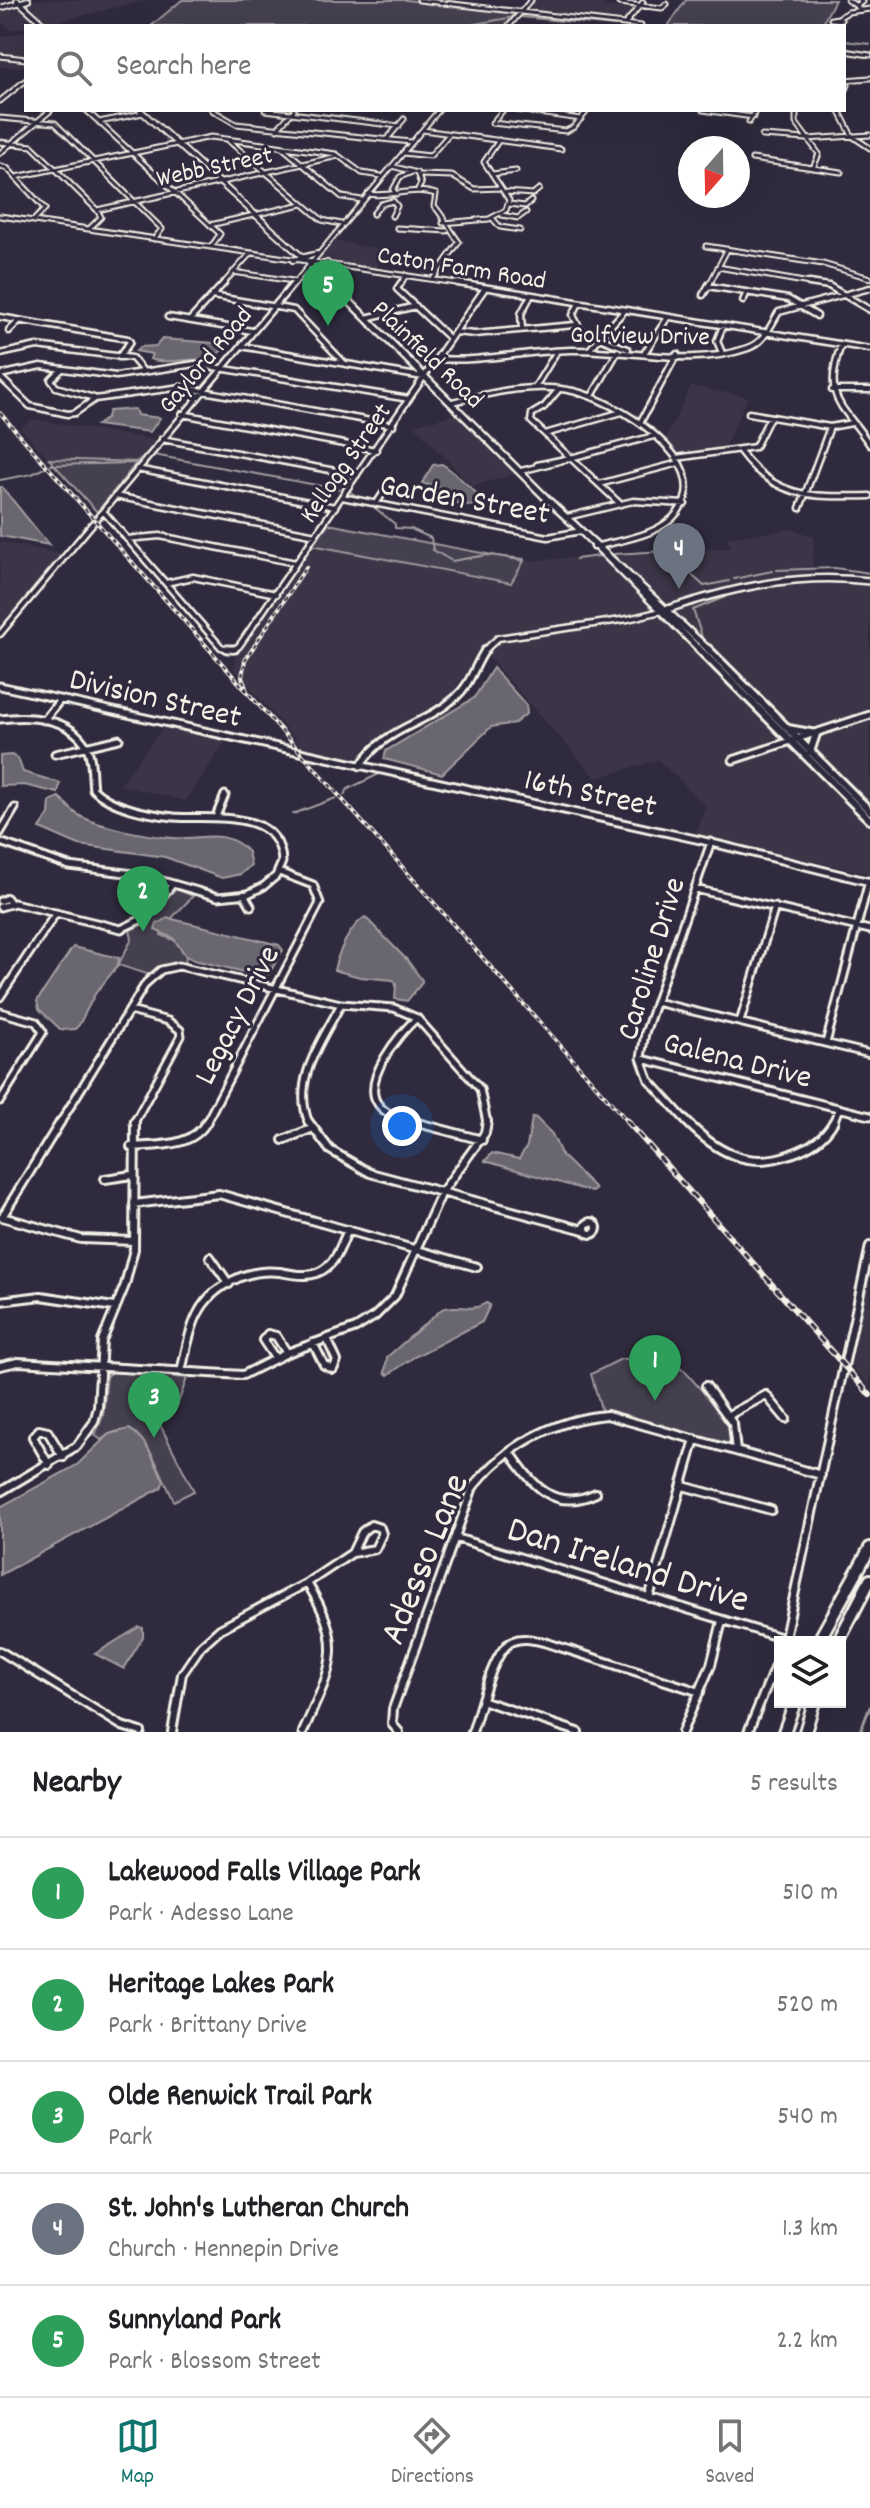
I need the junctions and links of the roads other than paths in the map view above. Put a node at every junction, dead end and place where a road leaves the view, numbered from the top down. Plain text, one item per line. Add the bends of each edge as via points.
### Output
1 (419, 0) edge
2 (531, 0) edge
3 (620, 0) edge
4 (848, 0) edge
5 (22, 1) edge
6 (442, 1) edge
7 (643, 2) edge
8 (858, 2) edge
9 (667, 4) dead end
10 (640, 6) junction
11 (0, 8) edge
12 (870, 9) edge
13 (861, 10) junction
14 (521, 12) junction
15 (838, 18) dead end
16 (44, 24) edge
17 (511, 24) edge
18 (625, 24) joint
19 (846, 51) edge
20 (870, 55) edge
21 (0, 56) edge
22 (24, 59) edge
23 (870, 78) edge
24 (846, 80) edge
25 (24, 82) edge
26 (0, 101) edge
27 (49, 112) edge
28 (88, 112) edge
29 (142, 112) edge
30 (215, 112) edge
31 (275, 112) edge
32 (292, 112) edge
33 (437, 112) edge
34 (501, 112) edge
35 (531, 112) edge
36 (587, 112) edge
37 (722, 112) edge
38 (755, 112) edge
39 (796, 112) edge
40 (840, 112) edge
41 (290, 115) junction
42 (753, 117) junction
43 (0, 118) edge
44 (404, 119) dead end
45 (582, 119) junction
46 (38, 121) junction
47 (99, 122) junction
48 (749, 122) dead end
49 (399, 126) junction
50 (276, 129) junction
51 (422, 130) junction
52 (450, 133) junction
53 (870, 135) edge
54 (762, 136) dead end
55 (852, 136) junction
56 (387, 139) junction
57 (807, 139) junction
58 (228, 140) junction
59 (499, 140) junction
60 (0, 142) edge
61 (13, 142) junction
62 (412, 142) junction
63 (177, 143) junction
64 (281, 146) junction
65 (870, 148) edge
66 (561, 149) dead end
67 (0, 153) edge
68 (132, 153) junction
69 (403, 153) junction
70 (776, 155) dead end
71 (340, 156) junction
72 (752, 159) dead end
73 (94, 161) junction
74 (772, 162) junction
75 (303, 164) junction
76 (0, 166) edge
77 (392, 166) junction
78 (813, 168) junction
79 (55, 169) junction
80 (414, 171) junction
81 (516, 171) dead end
82 (265, 172) junction
83 (841, 172) dead end
84 (492, 174) junction
85 (420, 175) junction
86 (382, 176) junction
87 (16, 177) junction
88 (221, 182) junction
89 (418, 189) junction
90 (539, 189) dead end
91 (503, 190) junction
92 (485, 191) junction
93 (175, 193) junction
94 (368, 194) junction
95 (397, 194) junction
96 (481, 197) dead end
97 (392, 199) junction
98 (363, 200) junction
99 (135, 201) junction
100 (531, 201) dead end
101 (302, 204) junction
102 (509, 204) junction
103 (97, 210) junction
104 (526, 212) dead end
105 (256, 214) junction
106 (373, 214) dead end
107 (501, 215) junction
108 (0, 216) edge
109 (392, 216) dead end
110 (492, 219) junction
111 (34, 221) junction
112 (443, 223) junction
113 (342, 224) junction
114 (209, 225) junction
115 (397, 228) dead end
116 (89, 229) junction
117 (520, 230) dead end
118 (447, 231) junction
119 (154, 239) junction
120 (706, 246) dead end
121 (210, 248) junction
122 (727, 249) junction
123 (249, 254) junction
124 (317, 254) junction
125 (302, 255) junction
126 (293, 260) junction
127 (310, 262) junction
128 (327, 263) junction
129 (718, 267) junction
130 (316, 268) junction
131 (233, 272) junction
132 (406, 275) junction
133 (870, 278) edge
134 (433, 279) junction
135 (294, 281) junction
136 (708, 286) junction
137 (485, 288) junction
138 (870, 288) edge
139 (747, 292) junction
140 (847, 294) junction
141 (531, 295) junction
142 (703, 295) dead end
143 (212, 296) junction
144 (743, 301) dead end
145 (579, 303) junction
146 (274, 306) junction
147 (417, 306) junction
148 (803, 306) junction
149 (625, 310) junction
150 (870, 310) edge
151 (817, 316) dead end
152 (0, 317) edge
153 (168, 317) dead end
154 (668, 317) junction
155 (366, 318) junction
156 (190, 320) junction
157 (19, 321) junction
158 (575, 325) junction
159 (723, 326) junction
160 (522, 329) junction
161 (9, 331) dead end
162 (253, 331) junction
163 (455, 332) junction
164 (769, 333) junction
165 (450, 339) junction
166 (598, 340) junction
167 (841, 345) junction
168 (241, 346) junction
169 (870, 349) edge
170 (589, 350) junction
171 (557, 351) junction
172 (618, 351) junction
173 (647, 353) junction
174 (722, 353) junction
175 (0, 354) edge
176 (677, 354) junction
177 (119, 357) junction
178 (437, 359) junction
179 (345, 364) junction
180 (222, 367) junction
181 (62, 369) junction
182 (143, 371) junction
183 (0, 376) edge
184 (424, 377) junction
185 (535, 388) junction
186 (559, 389) junction
187 (202, 390) junction
188 (832, 390) junction
189 (870, 390) edge
190 (592, 396) junction
191 (95, 399) junction
192 (409, 399) junction
193 (452, 402) junction
194 (623, 411) junction
195 (749, 413) dead end
196 (182, 414) junction
197 (770, 417) junction
198 (640, 423) junction
199 (853, 423) junction
200 (393, 425) junction
201 (830, 427) junction
202 (545, 434) junction
203 (655, 436) junction
204 (162, 439) junction
205 (869, 443) edge
206 (376, 450) junction
207 (739, 450) junction
208 (571, 458) junction
209 (677, 460) junction
210 (137, 469) junction
211 (521, 471) junction
212 (357, 475) junction
213 (599, 484) junction
214 (388, 486) dead end
215 (114, 495) junction
216 (805, 495) junction
217 (870, 496) edge
218 (342, 497) junction
219 (619, 503) junction
220 (376, 504) junction
221 (685, 504) junction
222 (335, 507) junction
223 (800, 508) dead end
224 (102, 511) junction
225 (106, 517) junction
226 (567, 517) junction
227 (96, 518) junction
228 (581, 531) junction
229 (316, 535) junction
230 (127, 539) junction
231 (597, 546) junction
232 (296, 563) junction
233 (870, 581) edge
234 (166, 583) junction
235 (276, 594) junction
236 (659, 602) junction
237 (682, 605) junction
238 (665, 610) junction
239 (677, 618) junction
240 (0, 634) edge
241 (0, 686) edge
242 (60, 700) junction
243 (870, 715) edge
244 (0, 719) edge
245 (44, 720) junction
246 (786, 728) junction
247 (816, 734) junction
248 (119, 739) dead end
249 (794, 741) junction
250 (87, 747) junction
251 (810, 752) junction
252 (301, 753) joint
253 (55, 754) dead end
254 (733, 760) dead end
255 (360, 766) junction
256 (225, 795) dead end
257 (15, 808) dead end
258 (869, 809) edge
259 (217, 814) junction
260 (870, 820) edge
261 (0, 833) edge
262 (0, 842) edge
263 (711, 842) junction
264 (279, 872) junction
265 (869, 881) edge
266 (173, 884) junction
267 (695, 889) junction
268 (245, 896) junction
269 (0, 905) edge
270 (251, 906) dead end
271 (775, 907) junction
272 (56, 913) junction
273 (857, 927) junction
274 (870, 930) edge
275 (277, 988) junction
276 (0, 997) edge
277 (656, 1002) junction
278 (341, 1004) junction
279 (130, 1011) junction
280 (0, 1012) edge
281 (417, 1018) junction
282 (740, 1022) junction
283 (826, 1043) junction
284 (870, 1054) edge
285 (641, 1058) junction
286 (0, 1101) edge
287 (839, 1108) junction
288 (870, 1116) edge
289 (311, 1129) junction
290 (283, 1140) dead end
291 (482, 1140) junction
292 (131, 1147) junction
293 (132, 1175) junction
294 (105, 1179) dead end
295 (442, 1192) junction
296 (134, 1204) junction
297 (1, 1217) edge
298 (348, 1230) junction
299 (584, 1230) dead end
300 (134, 1241) junction
301 (870, 1246) edge
302 (418, 1248) junction
303 (210, 1257) dead end
304 (477, 1267) dead end
305 (229, 1284) junction
306 (0, 1301) edge
307 (114, 1307) junction
308 (327, 1339) junction
309 (313, 1343) junction
310 (287, 1353) junction
311 (275, 1358) junction
312 (0, 1366) edge
313 (101, 1367) junction
314 (181, 1372) junction
315 (706, 1386) dead end
316 (729, 1415) junction
317 (786, 1419) dead end
318 (695, 1439) junction
319 (736, 1451) junction
320 (510, 1452) junction
321 (63, 1457) junction
322 (49, 1465) junction
323 (821, 1475) junction
324 (683, 1486) junction
325 (0, 1492) edge
326 (596, 1493) dead end
327 (771, 1510) dead end
328 (456, 1538) junction
329 (870, 1548) edge
330 (352, 1553) junction
331 (870, 1580) edge
332 (307, 1583) junction
333 (649, 1598) junction
334 (722, 1621) junction
335 (785, 1636) edge
336 (821, 1636) edge
337 (841, 1636) edge
338 (774, 1638) edge
339 (0, 1651) edge
340 (774, 1669) edge
341 (700, 1692) junction
342 (484, 1701) junction
343 (793, 1708) edge
344 (812, 1708) edge
345 (141, 1732) edge
346 (172, 1732) edge
347 (303, 1732) edge
348 (399, 1732) edge
349 (472, 1732) edge
350 (578, 1732) edge
351 (682, 1732) edge
352 (748, 1732) edge
353 (784, 1732) edge
354 (805, 1732) edge

1 - 6 street
2 - 14 street
3 - 10 street
4 - 8 street
5 - 11 main road
5 - 16 main road
6 - 14 street
7 - 10 street
8 - 13 street
9 - 10 street
10 - 18 street
12 - 13 street
13 - 15 street
14 - 17 street
14 - 18 street
19 - 20 street
21 - 22 street
23 - 24 street
25 - 26 street
27 - 46 street
28 - 47 street
29 - 47 street
29 - 63 main road, Plainfield Road
30 - 50 street via 230,122
31 - 41 street
32 - 41 street
33 - 51 street, Gaylord Road
34 - 45 street via 492,123 560,132
35 - 45 street
36 - 45 street
37 - 42 street
38 - 42 street
39 - 57 street via 796,123
40 - 55 street
41 - 49 street
41 - 50 street
42 - 48 street
43 - 46 street
44 - 49 street
46 - 61 street
46 - 73 street via 55,123
47 - 68 street
49 - 56 street
50 - 56 street
51 - 52 street
51 - 62 street, Gaylord Road
52 - 59 street
52 - 69 street via 430,156
53 - 55 street
54 - 57 street
55 - 57 street
55 - 65 street
56 - 62 street
57 - 78 street via 819,154
58 - 63 street via 206,137
58 - 64 street
58 - 82 street
59 - 66 street
59 - 84 street via 484,159
60 - 61 street
61 - 67 street
61 - 79 street via 32,146
62 - 69 street, Gaylord Road
63 - 68 street
63 - 88 main road, Plainfield Road
64 - 71 street
64 - 75 street
68 - 73 street
68 - 93 street
69 - 77 street, Gaylord Road
70 - 74 street
71 - 75 street, Webb Street
71 - 86 street via 362,173
72 - 74 street
73 - 79 street
73 - 99 street
74 - 78 street
75 - 82 street, Webb Street
75 - 98 street via 342,197
76 - 87 street
77 - 80 street
77 - 86 street, Gaylord Road
78 - 83 street
79 - 87 street
79 - 103 street
80 - 85 street
80 - 95 street via 403,175 393,190
81 - 84 street
82 - 88 street, Webb Street
82 - 101 street
84 - 91 street
85 - 89 street
85 - 92 street via 452,176 464,187
86 - 94 street, Gaylord Road
87 - 111 street via 45,209
88 - 93 street, Webb Street
88 - 105 main road, Plainfield Road
89 - 95 street
89 - 112 street via 436,194 434,206 442,212
90 - 91 street via 533,194
91 - 92 street
91 - 102 street
92 - 96 street
93 - 99 street, Webb Street
93 - 114 street
94 - 97 street
94 - 98 street, Gaylord Road
95 - 97 street
97 - 106 street
97 - 109 street via 397,206
98 - 113 street, Gaylord Road
99 - 103 street, Webb Street
99 - 119 street via 162,229
100 - 102 street via 525,206
101 - 105 street
101 - 113 street via 322,220
102 - 107 street
103 - 116 street via 101,217
104 - 107 street via 518,218
105 - 114 street
105 - 125 main road, Plainfield Road
107 - 110 street
108 - 111 street, Caton Farm Road
110 - 112 street
110 - 117 street via 500,227
111 - 116 street, Caton Farm Road
112 - 118 street
113 - 124 street, Gaylord Road
114 - 121 street via 220,237
115 - 118 street
116 - 119 street, Caton Farm Road
118 - 134 street via 458,245
119 - 121 street, Caton Farm Road
120 - 122 street
121 - 123 street, Caton Farm Road
122 - 129 street
122 - 133 street via 823,264
123 - 126 street, Caton Farm Road
123 - 131 street
124 - 125 main road
124 - 127 street, Gaylord Road
125 - 126 main road
125 - 127 main road, Plainfield Road
126 - 127 street, Caton Farm Road
127 - 128 street, Caton Farm Road
127 - 130 main road, Plainfield Road
127 - 135 street, Gaylord Road
128 - 130 main road
128 - 132 street, Caton Farm Road
129 - 136 street
129 - 140 street via 818,283
130 - 155 main road, Plainfield Road
131 - 135 street
131 - 143 street
132 - 134 street, Caton Farm Road
132 - 147 street via 396,287
134 - 137 street, Caton Farm Road
135 - 146 street, Gaylord Road
136 - 139 street
136 - 142 street
137 - 141 street, Caton Farm Road
137 - 163 street, Kellogg Street
138 - 140 street, Golfview Drive
139 - 144 street
139 - 148 street
140 - 148 street, Golfview Drive
140 - 150 street
141 - 145 street, Caton Farm Road
141 - 160 street via 521,314
143 - 146 street
143 - 156 street
145 - 149 street, Caton Farm Road
145 - 158 street
146 - 162 street, Gaylord Road
146 - 179 street via 299,313
147 - 155 street
147 - 165 street
148 - 151 street
148 - 164 street, Golfview Drive via 779,312
149 - 154 street, Caton Farm Road
149 - 166 street
152 - 157 street
153 - 156 street
154 - 159 street, Caton Farm Road
154 - 173 street
155 - 184 main road, Plainfield Road
156 - 162 street
157 - 161 street
157 - 177 street via 127,338 130,342
158 - 160 street
158 - 166 street
159 - 164 street, Caton Farm Road
159 - 174 street via 717,341
160 - 163 street
162 - 168 street, Gaylord Road
163 - 165 street, Kellogg Street
164 - 167 street, Caton Farm Road
164 - 174 street, Golfview Drive via 751,347
165 - 178 street, Kellogg Street
166 - 170 street
166 - 173 street
167 - 169 street, Caton Farm Road
167 - 188 street via 831,372
168 - 179 street
168 - 180 street, Gaylord Road
170 - 171 street, Golfview Drive
170 - 172 street, Golfview Drive
171 - 178 street, Golfview Drive via 475,361
171 - 185 street
172 - 173 street, Golfview Drive
172 - 190 street
173 - 176 street, Golfview Drive
174 - 176 street, Golfview Drive
175 - 177 street via 46,346
176 - 198 street
177 - 182 street via 133,359
178 - 184 street, Kellogg Street
179 - 184 street
180 - 182 street via 184,364
180 - 187 street, Gaylord Road
180 - 192 street
181 - 182 street via 108,376
181 - 183 street via 34,366
181 - 191 street via 51,380 56,387
183 - 191 street via 20,400 37,408 72,414
184 - 192 street, Kellogg Street
184 - 193 main road, Plainfield Road
185 - 186 street
185 - 193 street
186 - 190 street
186 - 202 street via 529,418
187 - 191 street via 172,387
187 - 196 street, Gaylord Road
187 - 200 street
188 - 189 street
188 - 199 street
190 - 194 street
192 - 200 street, Kellogg Street
193 - 211 main road, Plainfield Road
194 - 198 street
194 - 202 street
195 - 197 street
196 - 204 street, Gaylord Road
196 - 206 street
197 - 201 street
197 - 207 street via 758,443
198 - 203 street
199 - 201 street
199 - 205 street
200 - 206 street, Kellogg Street
201 - 216 street
202 - 208 street
203 - 208 street
203 - 209 street
204 - 210 street, Gaylord Road
204 - 212 street, Garden Street
206 - 212 street, Kellogg Street
207 - 209 street
207 - 216 street via 753,471 774,487
208 - 211 street
208 - 213 street
209 - 213 street
209 - 221 street via 687,487
210 - 215 street, Gaylord Road
210 - 222 street
211 - 226 main road, Plainfield Road
212 - 218 street, Kellogg Street
213 - 219 street
214 - 220 street
215 - 224 street, Gaylord Road
215 - 229 street
216 - 217 street
216 - 223 street
218 - 220 street, Garden Street
218 - 222 street, Kellogg Street
219 - 221 street
219 - 226 street
220 - 228 street, Garden Street via 548,537
221 - 231 street via 656,528
222 - 229 street, Kellogg Street
224 - 225 street
224 - 227 street, Gaylord Road
225 - 227 street
225 - 230 street
226 - 228 main road, Plainfield Road
227 - 240 street, Gaylord Road
228 - 231 main road, Plainfield Road
229 - 232 street, Kellogg Street
230 - 232 street via 160,536
230 - 234 street
231 - 236 main road, Plainfield Road
231 - 238 main road, Plainfield Road
232 - 235 street, Kellogg Street
233 - 237 main road via 780,578
234 - 235 street via 193,577
234 - 235 street, Kellogg Street via 228,650 239,646
236 - 237 main road
236 - 238 main road, Plainfield Road
237 - 238 main road
237 - 239 main road
238 - 239 main road, Plainfield Road
238 - 249 main road, Plainfield Road
238 - 255 street via 498,638 485,648 459,694 378,742
239 - 246 main road, Plainfield Road
241 - 242 street, Division Street
242 - 245 street
242 - 252 street, Division Street
243 - 247 street
244 - 245 street
245 - 250 street via 71,731
246 - 247 main road
246 - 249 main road, Plainfield Road
247 - 249 street
247 - 251 main road
248 - 250 street
249 - 251 main road, Plainfield Road
249 - 254 street
249 - 260 main road, Plainfield Road
250 - 253 street
250 - 259 street via 93,789 106,801 174,817
251 - 258 main road, Plainfield Road
252 - 255 street, 16th Street
255 - 263 street, 16th Street
256 - 259 street
257 - 261 street
259 - 264 street via 264,828 279,846
262 - 266 street via 69,866
263 - 265 street, 16th Street
263 - 267 street, Caroline Drive
264 - 268 street
264 - 275 street, Legacy Drive via 313,885 320,903
265 - 273 street
266 - 268 street via 209,898
266 - 272 street via 131,928
267 - 271 street
267 - 277 street, Caroline Drive
268 - 270 street
269 - 272 street
271 - 273 street
271 - 282 street
272 - 276 street
273 - 274 street
273 - 283 street
275 - 278 street
275 - 279 street via 192,967 170,967 152,975
275 - 292 street, Legacy Drive via 200,1133 184,1141
277 - 282 street
277 - 285 street, Caroline Drive
278 - 281 street via 394,1008
278 - 289 street via 303,1083
279 - 292 street via 168,1021 181,1036 133,1125
279 - 297 street
280 - 286 street via 36,1022 43,1032
281 - 291 street via 480,1089 488,1117
281 - 291 street via 398,1035 374,1086 376,1103 398,1118
282 - 283 street
283 - 284 street
285 - 287 street, Galena Drive
285 - 287 street, Caroline Drive via 649,1080 706,1142 732,1159 782,1160 830,1132
287 - 288 street, Galena Drive
289 - 290 street
289 - 295 street via 326,1148 353,1166
291 - 295 street
292 - 293 street
293 - 294 street
293 - 296 street
295 - 299 street
295 - 302 street
296 - 298 street via 219,1194
296 - 300 street
297 - 300 street via 81,1239
298 - 302 street
298 - 305 street via 334,1258 316,1273 252,1273
300 - 307 street via 125,1285
301 - 323 street
302 - 304 street
302 - 308 street via 401,1286 383,1309
303 - 305 street
305 - 314 street via 197,1310
306 - 307 street via 24,1297
307 - 313 street via 102,1341
308 - 309 street
308 - 309 street via 337,1361 333,1369 324,1365
309 - 310 street
310 - 311 street
310 - 311 street via 276,1336 268,1334 263,1340
311 - 314 street via 243,1375
312 - 313 street via 18,1362
313 - 314 street
313 - 321 street via 94,1422
315 - 316 street
316 - 317 street via 766,1395
316 - 319 street via 739,1438
318 - 319 street, Adesso Lane
318 - 320 street, Adesso Lane via 620,1416 592,1414 565,1421
318 - 324 street
319 - 323 street, Adesso Lane
320 - 326 street via 546,1494 577,1502
320 - 328 street, Adesso Lane via 473,1487
321 - 322 street
321 - 322 street via 48,1432 39,1430 33,1437
322 - 325 street
323 - 335 street
324 - 327 street
324 - 333 street
328 - 333 street, Dan Ireland Drive
328 - 348 street, Adesso Lane via 393,1709 392,1724
329 - 336 highway
330 - 330 street via 375,1549 380,1528 366,1528
330 - 332 street
331 - 337 highway
332 - 346 street via 220,1629 201,1646 182,1674
332 - 347 street via 326,1614 333,1643
333 - 334 street, Dan Ireland Drive
334 - 338 street, Dan Ireland Drive
334 - 341 street
339 - 345 street via 122,1726
340 - 352 street
341 - 342 street via 521,1638 509,1641 497,1656
341 - 351 street
342 - 349 street
342 - 350 street
343 - 353 highway
344 - 354 highway

